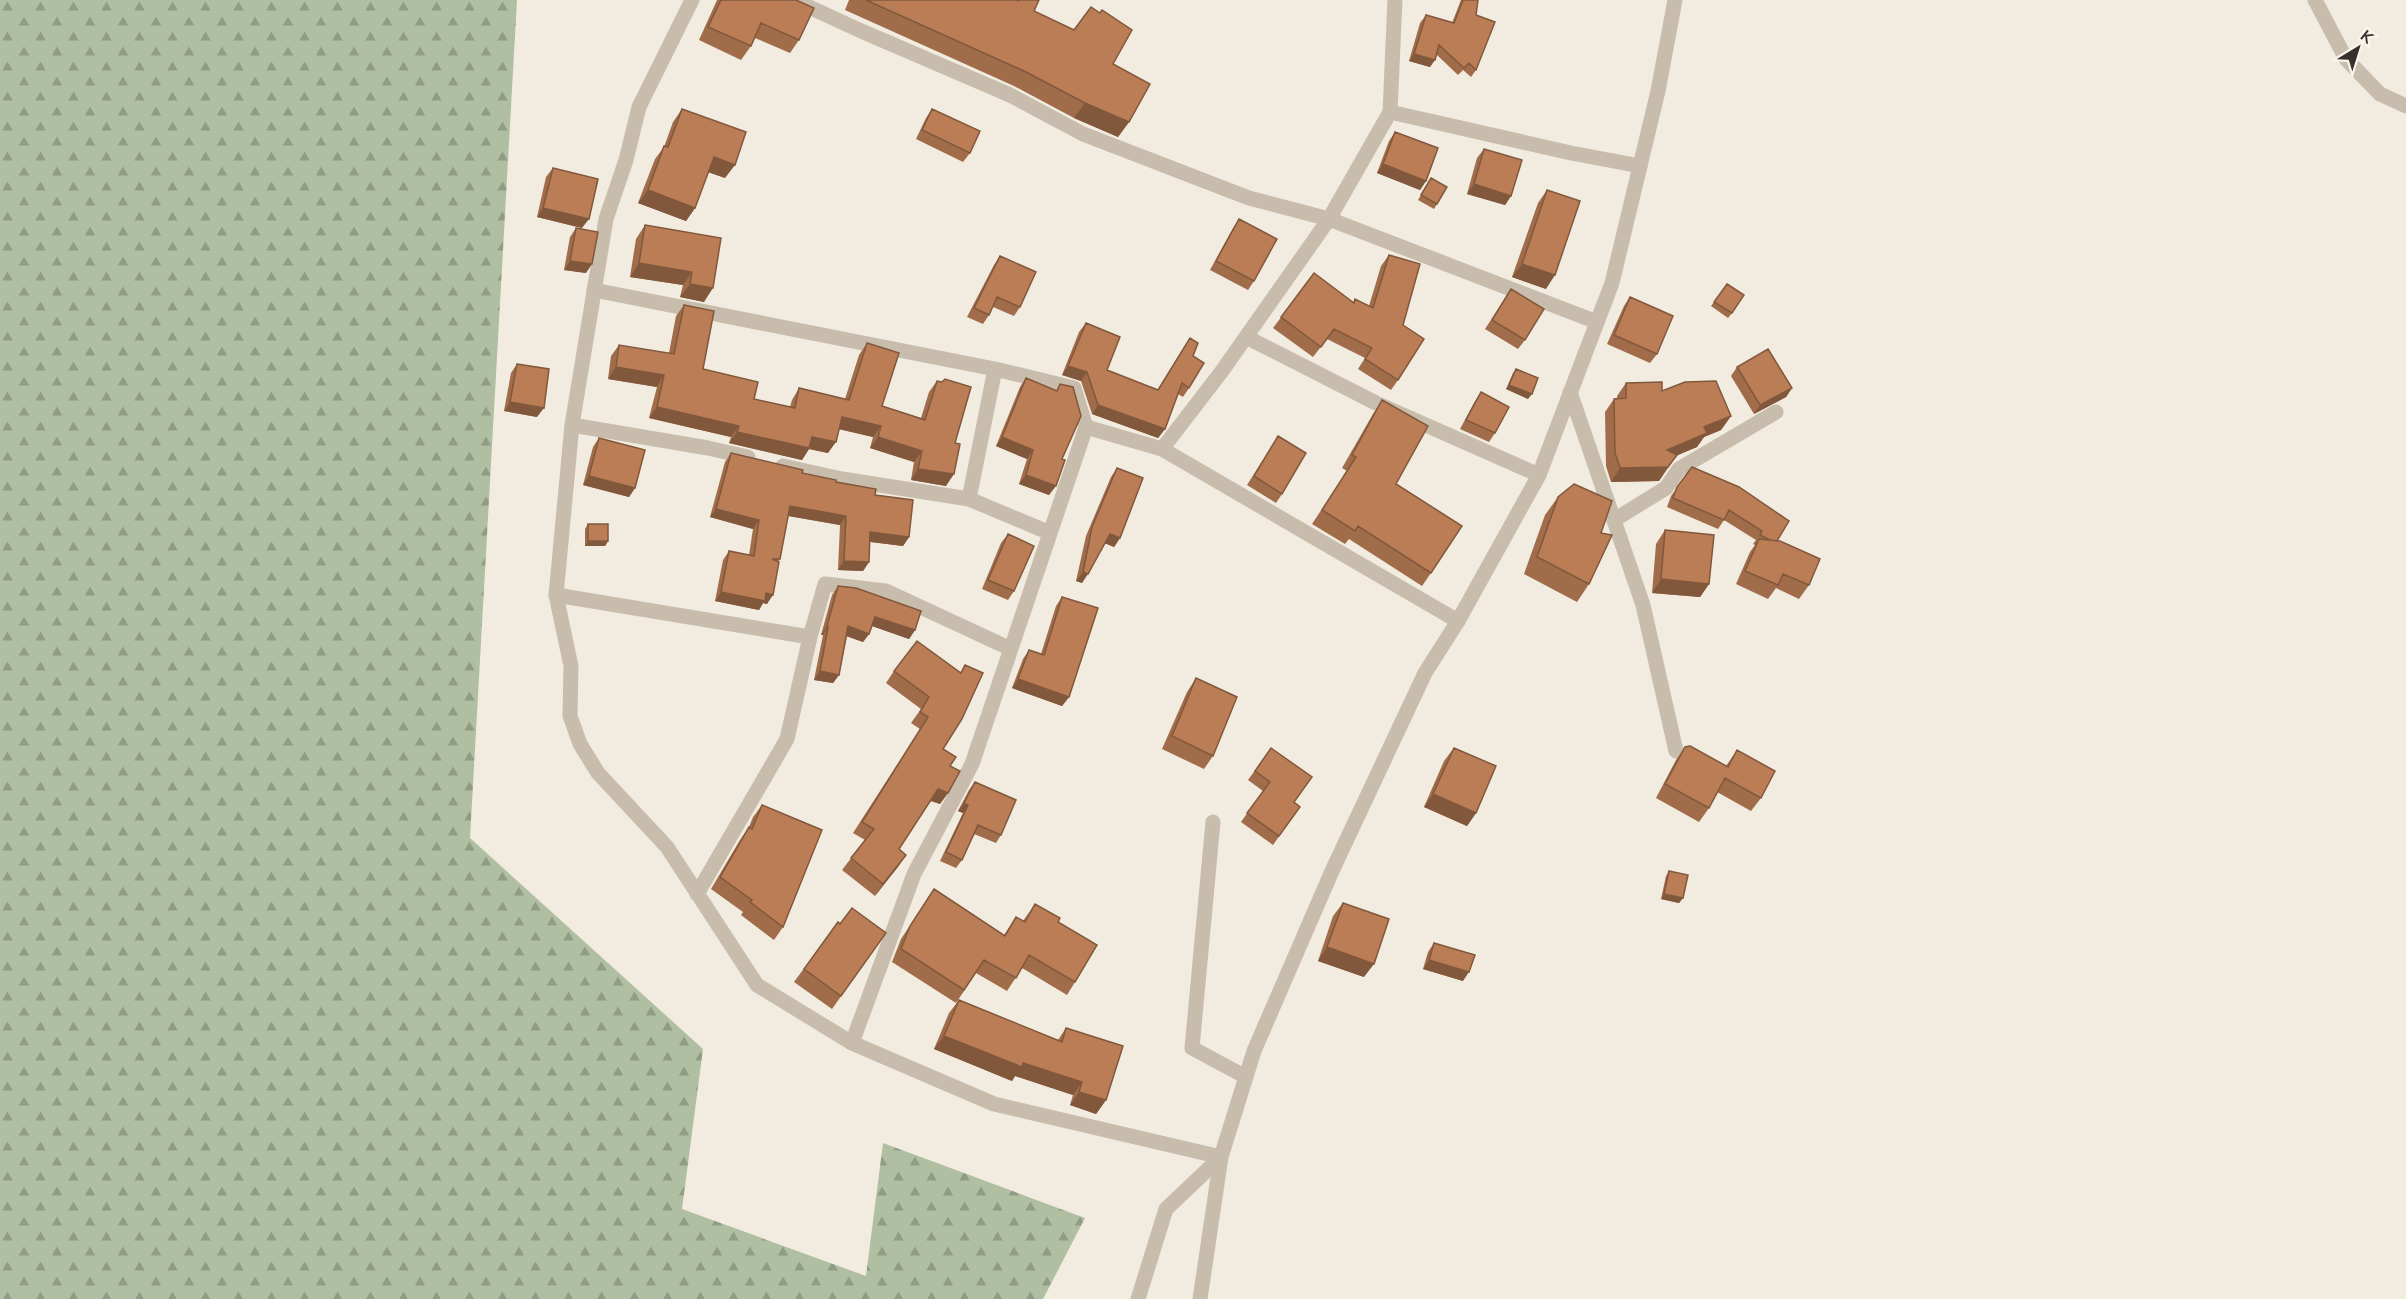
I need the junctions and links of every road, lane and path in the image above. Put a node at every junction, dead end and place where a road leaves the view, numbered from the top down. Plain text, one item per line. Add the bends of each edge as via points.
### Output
1 (692, 0) edge
2 (794, 0) edge
3 (1395, 0) edge
4 (1675, 0) edge
5 (2315, 0) edge
6 (2406, 106) edge
7 (1390, 112) junction
8 (1640, 166) junction
9 (1329, 219) junction
10 (594, 290) junction
11 (1597, 322) junction
12 (1246, 337) junction
13 (995, 369) junction
14 (1570, 392) junction
15 (1776, 412) dead end
16 (572, 425) junction
17 (1086, 427) junction
18 (1162, 449) junction
19 (1539, 475) junction
20 (969, 499) junction
21 (1614, 520) junction
22 (1050, 533) junction
23 (556, 595) junction
24 (1458, 621) junction
25 (810, 637) junction
26 (1011, 648) junction
27 (1676, 751) dead end
28 (1213, 822) dead end
29 (697, 894) junction
30 (852, 1043) junction
31 (1246, 1077) junction
32 (1221, 1157) junction
33 (1138, 1299) edge
34 (1200, 1299) edge

1 - 10 street via 639,107 606,219
2 - 9 street via 1010,94 1083,134 1249,198
3 - 7 street
4 - 8 street
5 - 6 street via 2346,59 2380,93
7 - 8 street
7 - 9 street
8 - 11 street via 1612,283
9 - 11 street
9 - 12 street
10 - 13 street
10 - 16 street
11 - 14 street
12 - 18 street
12 - 19 street via 1376,403
13 - 17 street via 1074,388
13 - 20 street
14 - 19 street
14 - 21 street
15 - 21 street via 1679,469 1666,488
16 - 20 street via 708,448 842,479
16 - 23 street
17 - 18 street
17 - 22 street
18 - 24 street
19 - 24 street
20 - 22 street
21 - 27 street via 1643,605
22 - 26 street
23 - 25 street
23 - 29 street via 571,666 570,716 580,744 598,773 667,847
24 - 31 street via 1425,673 1337,861 1254,1050
25 - 26 street via 825,584 886,591
25 - 29 street via 787,739
26 - 30 street via 972,764 914,874
28 - 31 street via 1192,1048
29 - 30 street via 757,985
30 - 32 street via 994,1104
31 - 32 street
32 - 33 street via 1166,1209
32 - 34 street

